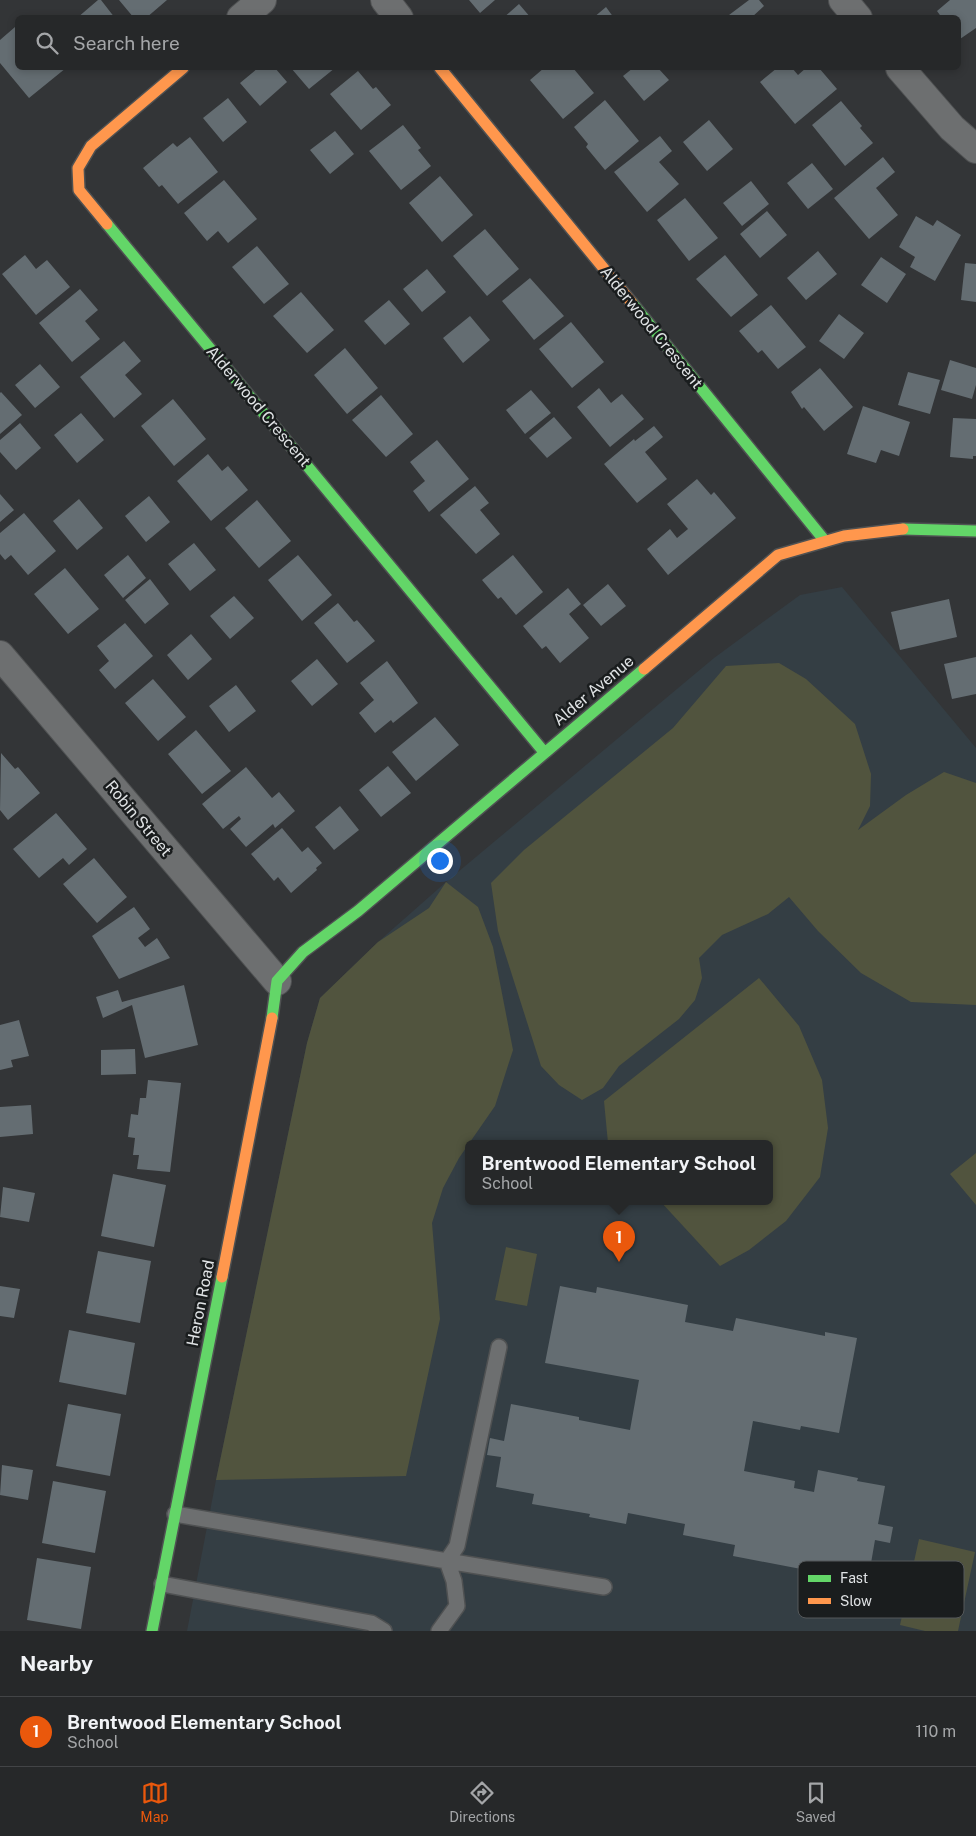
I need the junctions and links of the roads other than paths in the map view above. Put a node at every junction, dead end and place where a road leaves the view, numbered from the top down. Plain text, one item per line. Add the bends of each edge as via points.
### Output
1 (262, 0) edge
2 (385, 0) edge
3 (842, 0) edge
4 (244, 15) edge
5 (397, 15) edge
6 (855, 15) edge
7 (181, 70) edge
8 (442, 70) edge
9 (902, 70) edge
10 (976, 149) edge
11 (976, 531) edge
12 (826, 541) junction
13 (5, 672) edge
14 (544, 752) junction
15 (277, 981) junction
16 (499, 1347) dead end
17 (175, 1514) junction
18 (447, 1561) junction
19 (162, 1584) junction
20 (604, 1587) dead end
21 (152, 1631) edge
22 (384, 1631) edge
23 (439, 1631) edge

1 - 4 street
2 - 5 street
3 - 6 street
7 - 14 street, Alderwood Crescent via 90,146 78,168 80,190
8 - 12 street, Alderwood Crescent
9 - 10 street via 952,128
11 - 12 street, Alder Avenue via 898,529
12 - 14 street, Alder Avenue via 778,555
13 - 15 street, Robin Street
14 - 15 street, Alder Avenue via 358,911 304,952
15 - 17 street, Heron Road via 268,1042
16 - 18 lane via 457,1546
17 - 18 lane
17 - 19 street, Heron Road
18 - 20 lane
18 - 23 lane via 457,1606
19 - 21 street, Heron Road
19 - 22 lane via 371,1624

